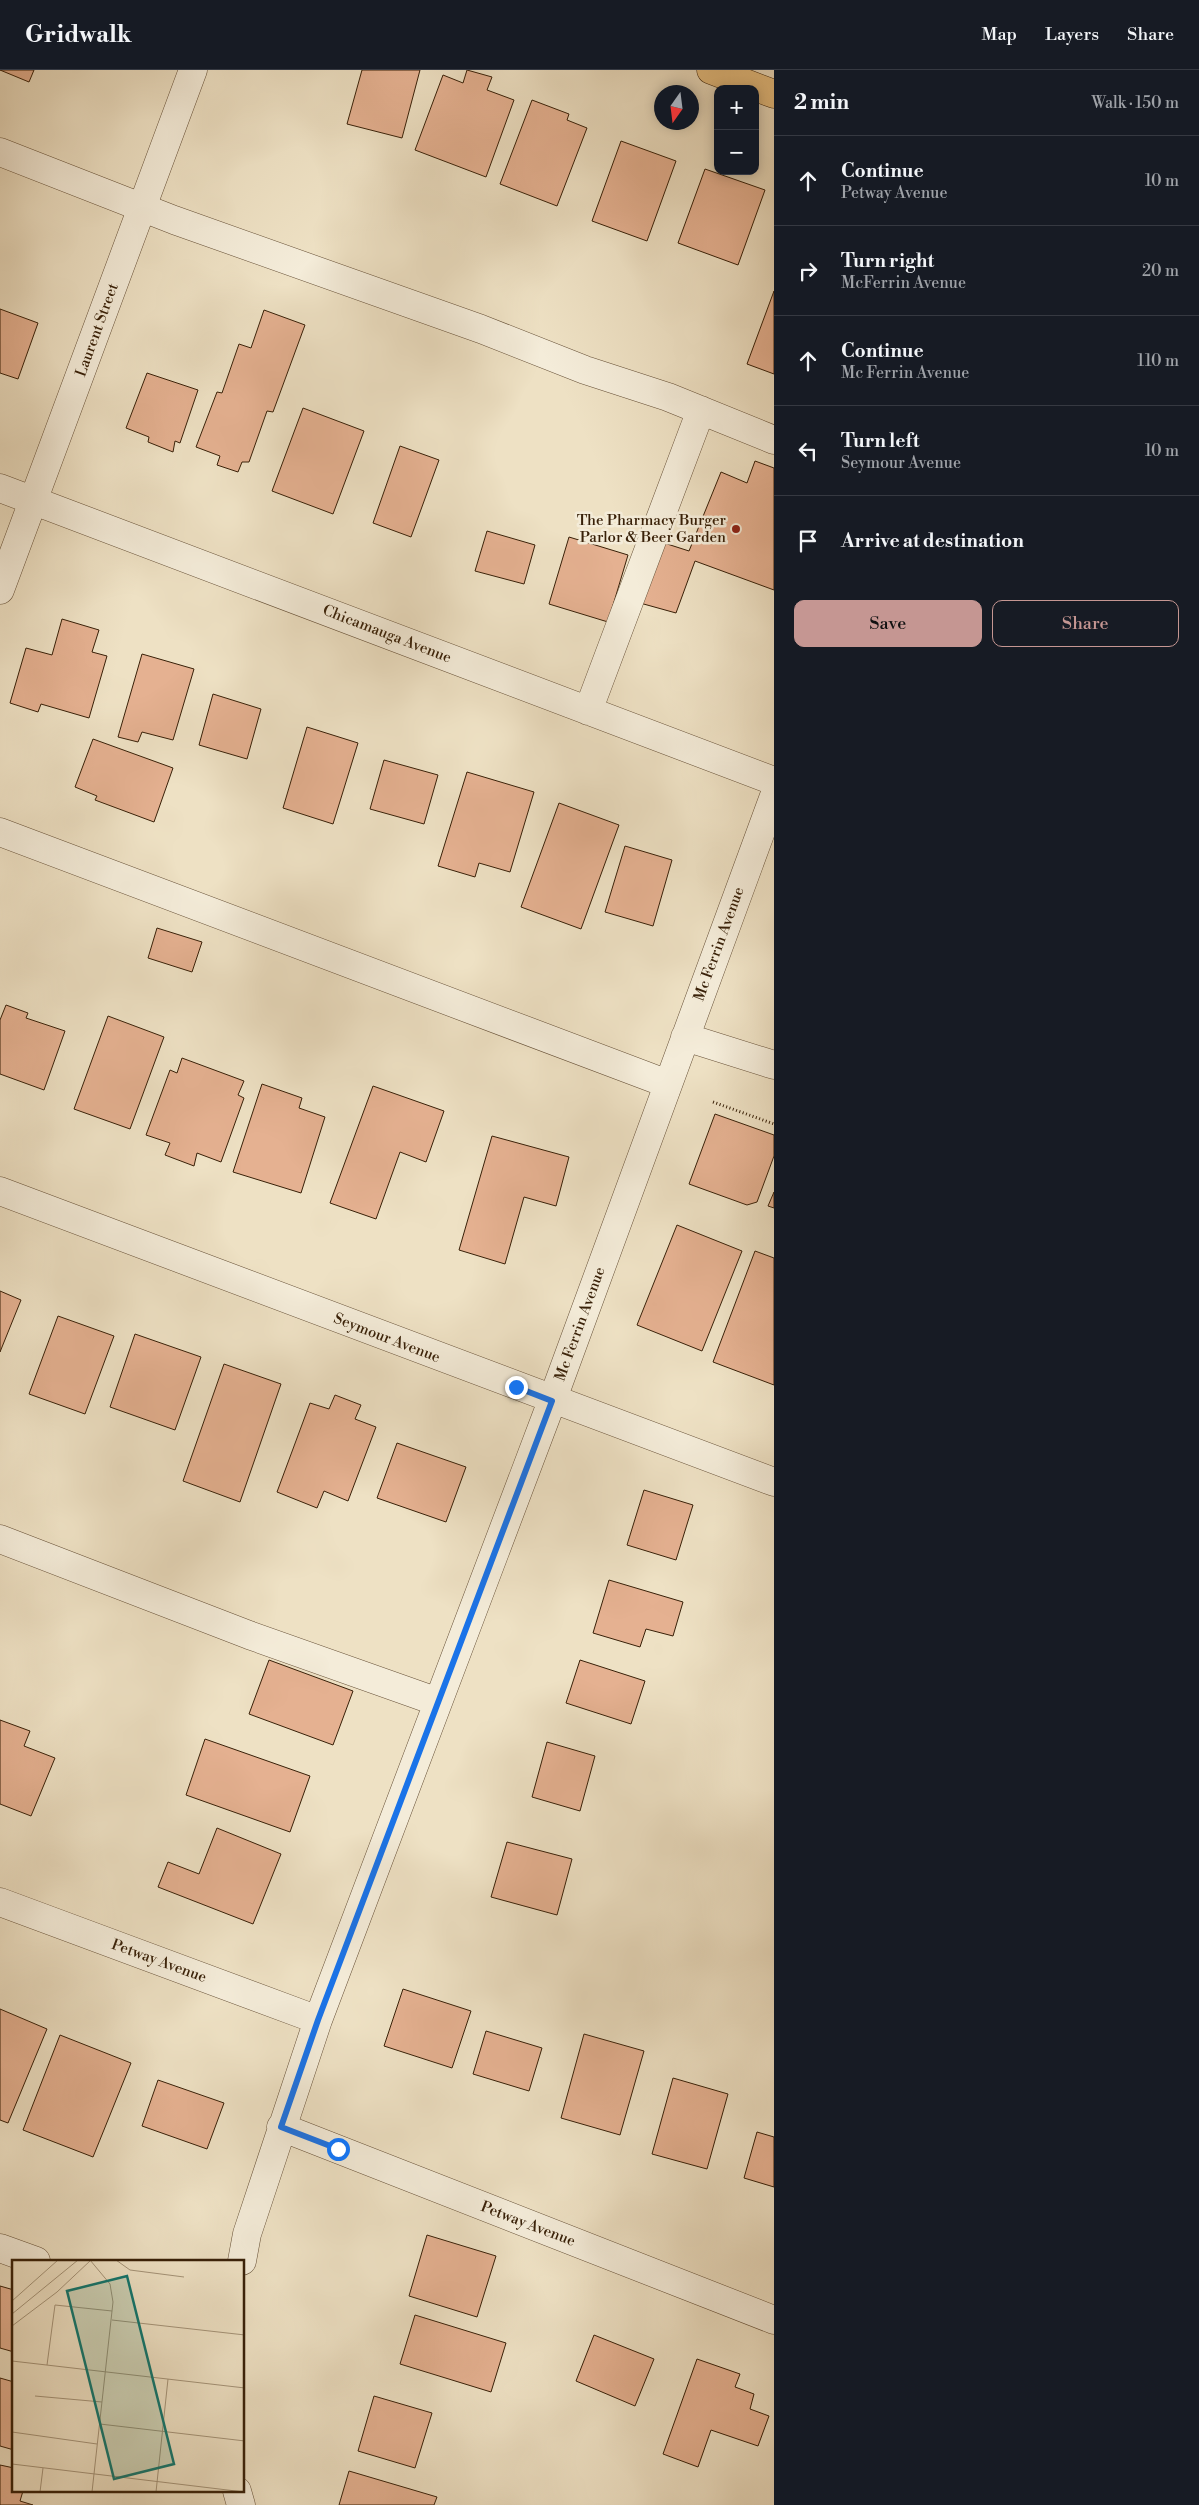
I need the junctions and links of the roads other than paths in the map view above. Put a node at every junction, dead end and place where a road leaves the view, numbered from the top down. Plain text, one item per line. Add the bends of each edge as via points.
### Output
1 (192, 70) edge
2 (711, 70) edge
3 (774, 94) edge
4 (0, 152) edge
5 (142, 207) junction
6 (701, 410) junction
7 (774, 440) edge
8 (0, 488) edge
9 (34, 500) junction
10 (0, 590) edge
11 (588, 711) junction
12 (774, 781) edge
13 (774, 796) edge
14 (0, 832) edge
15 (685, 1037) junction
16 (774, 1065) edge
17 (668, 1084) junction
18 (0, 1191) edge
19 (552, 1401) junction
20 (774, 1482) edge
21 (0, 1539) edge
22 (438, 1702) junction
23 (0, 1902) edge
24 (318, 2020) junction
25 (281, 2127) junction
26 (0, 2248) edge
27 (33, 2260) edge
28 (242, 2260) edge
29 (774, 2320) edge
30 (237, 2492) edge
31 (241, 2505) edge

1 - 5 street, Laurent Street
2 - 3 main road
4 - 5 street
5 - 6 street
5 - 9 street, Laurent Street
6 - 7 street
6 - 11 street
8 - 9 street, Chicamauga Avenue
9 - 10 street, Laurent Street
9 - 11 street, Chicamauga Avenue
11 - 12 street, Chicamauga Avenue
13 - 15 street, Mc Ferrin Avenue
14 - 17 street
15 - 16 street
15 - 17 street, Mc Ferrin Avenue
17 - 19 street, Mc Ferrin Avenue
18 - 19 street, Seymour Avenue
19 - 20 street, Seymour Avenue
19 - 22 street, Mc Ferrin Avenue
21 - 22 street via 249,1635
22 - 24 street, Mc Ferrin Avenue
23 - 24 street, Petway Avenue
24 - 25 street, Mc Ferrin Avenue
25 - 28 street, Mc Ferrin Avenue via 247,2234
25 - 29 street, Petway Avenue
26 - 27 street
30 - 31 street

